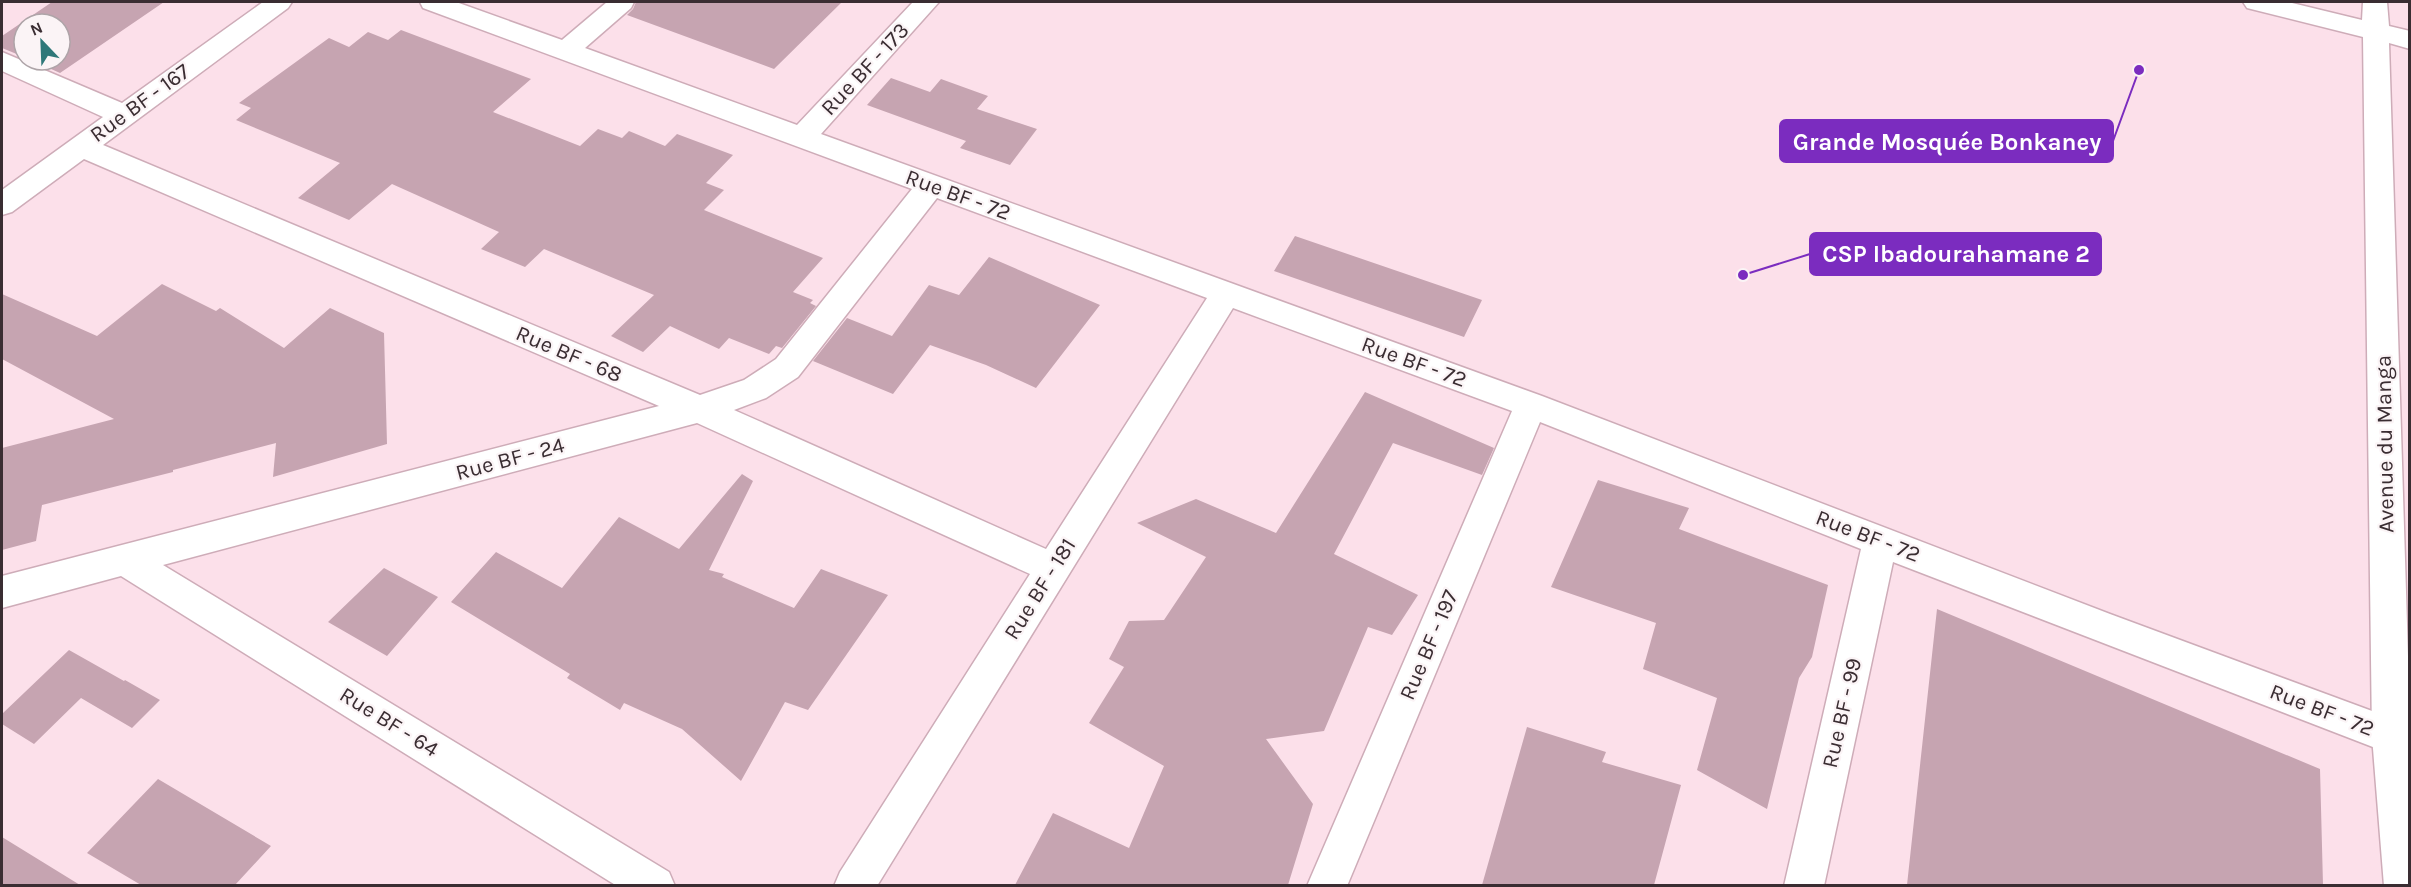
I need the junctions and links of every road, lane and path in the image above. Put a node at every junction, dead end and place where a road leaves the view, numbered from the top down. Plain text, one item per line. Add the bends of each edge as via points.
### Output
1 (279, 2) edge
2 (432, 2) edge
3 (622, 2) edge
4 (927, 2) edge
5 (2256, 2) edge
6 (2375, 16) edge
7 (2409, 40) edge
8 (566, 51) junction
9 (2, 61) edge
10 (123, 115) junction
11 (803, 136) junction
12 (81, 147) junction
13 (931, 186) junction
14 (2, 205) edge
15 (1226, 293) junction
16 (1531, 405) junction
17 (699, 409) junction
18 (1880, 541) junction
19 (123, 559) junction
20 (1053, 568) junction
21 (2, 592) edge
22 (2391, 736) junction
23 (655, 885) edge
24 (854, 885) edge
25 (1327, 885) edge
26 (1804, 885) edge
27 (2404, 885) edge

1 - 10 street, Rue BF - 167
2 - 8 street, Rue BF - 72
3 - 8 street
4 - 11 street, Rue BF - 173
5 - 6 street
6 - 7 street
6 - 22 street, Avenue du Manga
8 - 11 street, Rue BF - 72
9 - 10 street
10 - 12 street, Rue BF - 167
11 - 13 street, Rue BF - 72
12 - 14 street, Rue BF - 167
12 - 17 street, Rue BF - 68
13 - 15 street, Rue BF - 72
13 - 17 street, Rue BF - 24 via 787,368 754,389
15 - 16 street, Rue BF - 72
15 - 20 street, Rue BF - 181
16 - 18 street, Rue BF - 72
16 - 25 street, Rue BF - 197
17 - 19 street, Rue BF - 24
17 - 20 street, Rue BF - 68
18 - 22 street, Rue BF - 72
18 - 26 street, Rue BF - 99
19 - 21 street, Rue BF - 24
19 - 23 street, Rue BF - 64
20 - 24 street, Rue BF - 181
22 - 27 street, Avenue du Manga

